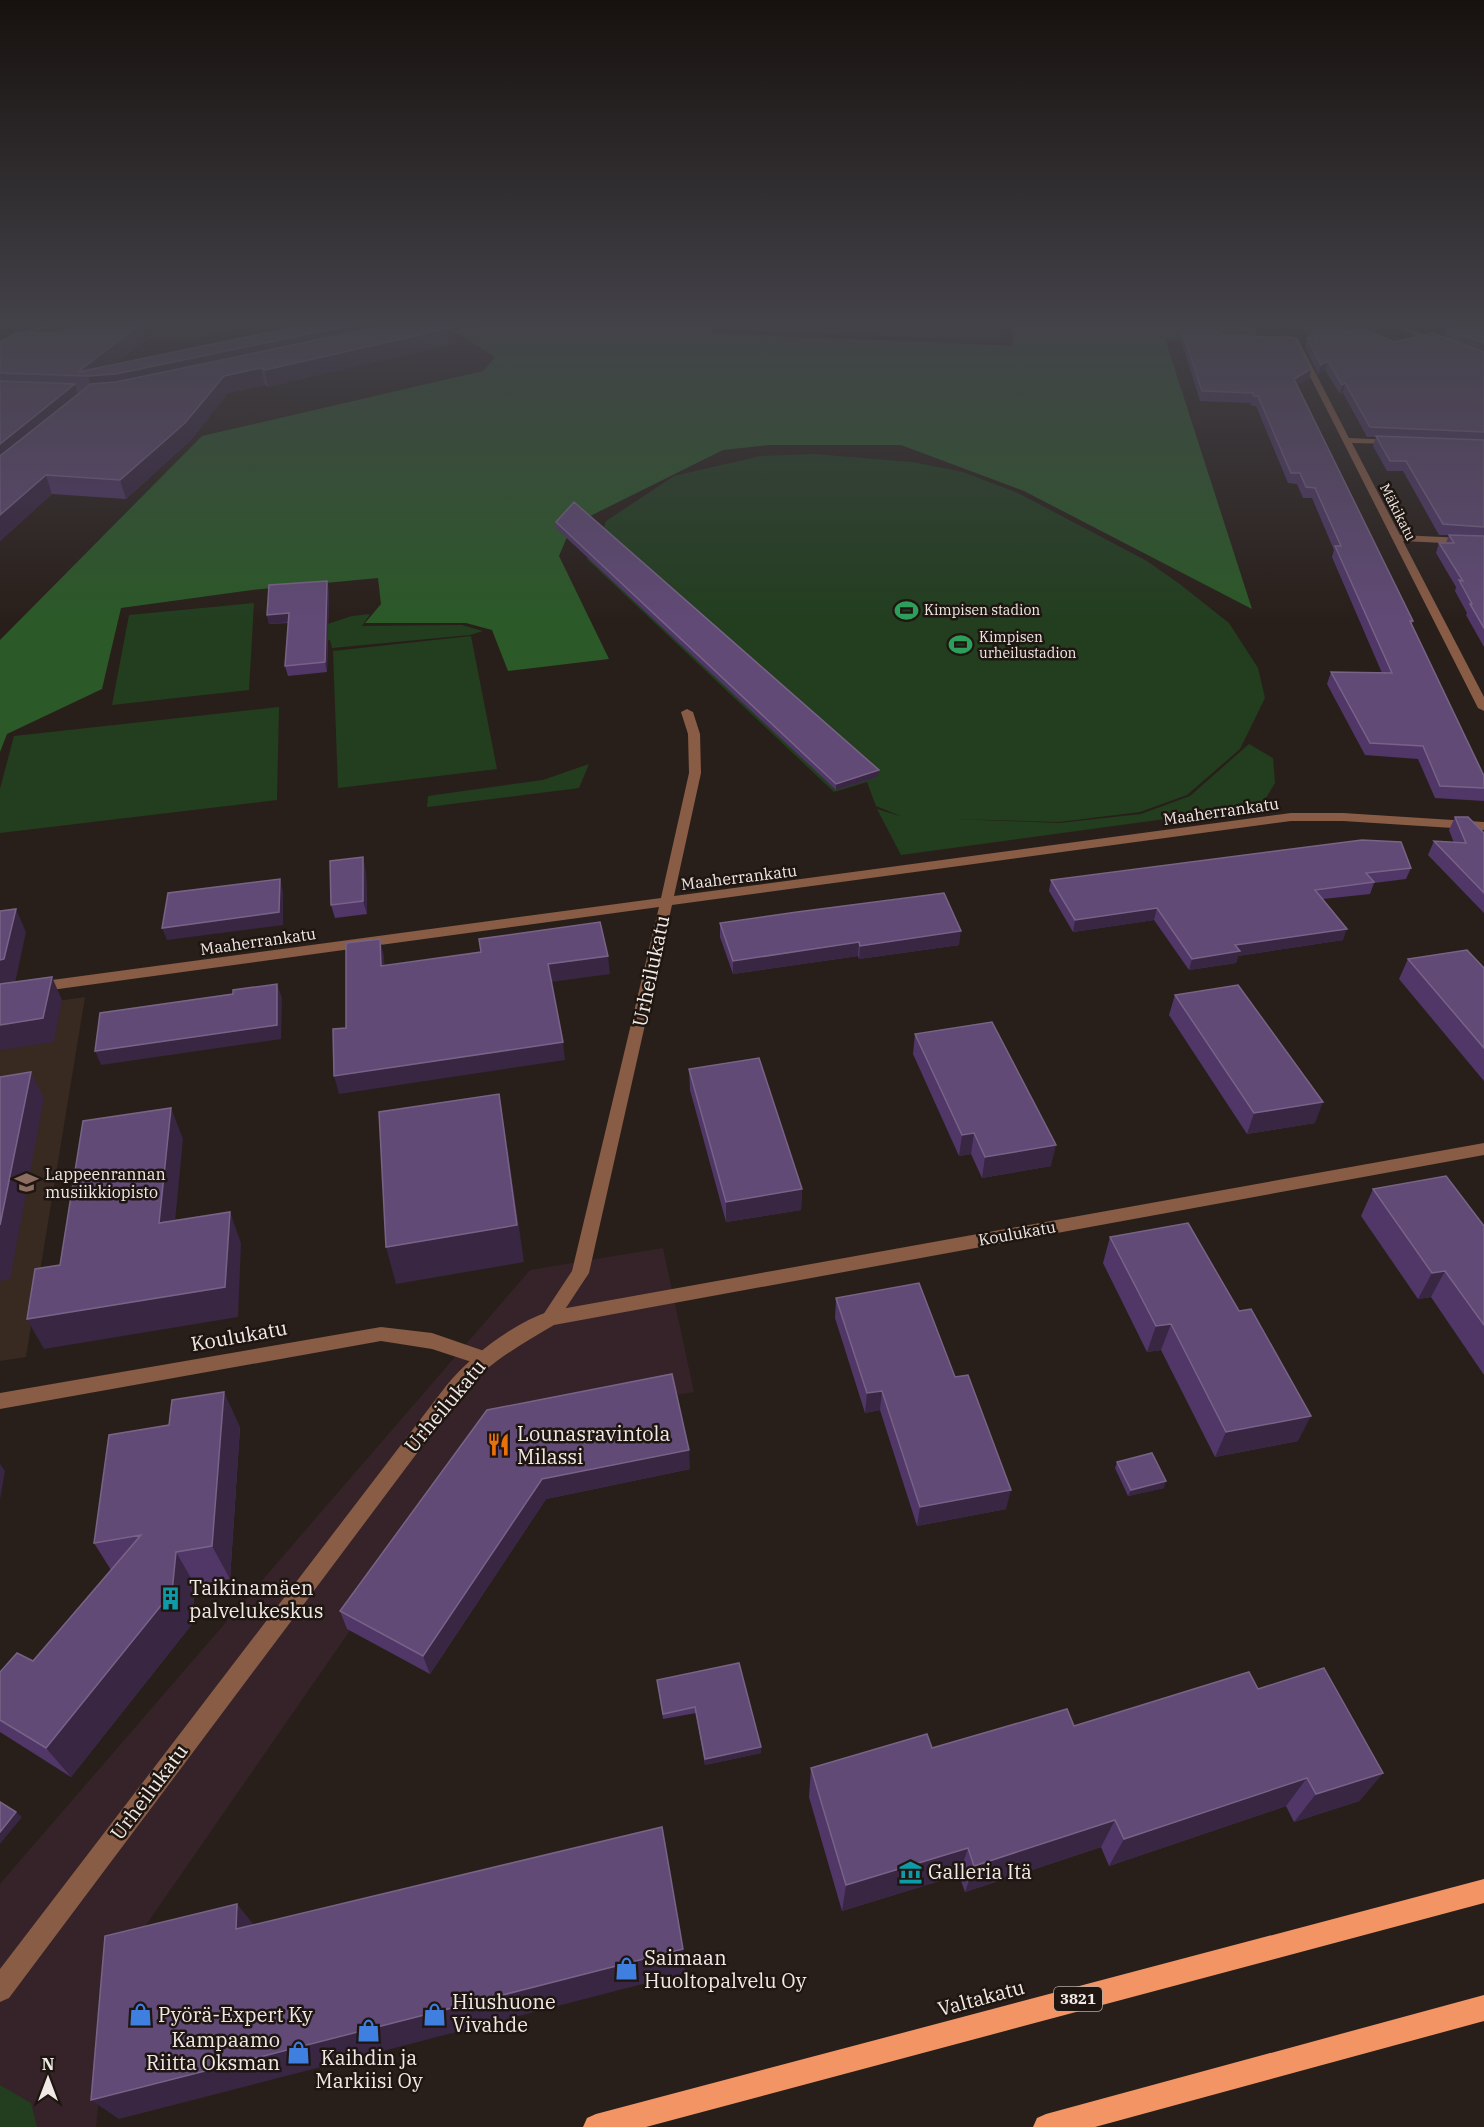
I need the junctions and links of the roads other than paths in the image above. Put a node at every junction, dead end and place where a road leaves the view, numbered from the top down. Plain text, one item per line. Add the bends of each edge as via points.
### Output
1 (1337, 422) edge
2 (1346, 440) junction
3 (1403, 442) edge
4 (1396, 538) junction
5 (1484, 542) edge
6 (1482, 702) edge
7 (687, 712) dead end
8 (1484, 826) edge
9 (665, 903) junction
10 (0, 992) edge
11 (1484, 1149) edge
12 (550, 1318) junction
13 (484, 1358) junction
14 (0, 1401) edge
15 (1484, 1891) edge
16 (0, 1989) edge
17 (1484, 2008) edge
18 (597, 2127) edge
19 (1046, 2127) edge

1 - 2 street, Mäkikatu
2 - 3 street
2 - 4 street, Mäkikatu
4 - 5 street
4 - 6 street, Mäkikatu
7 - 9 street, Urheilukatu via 694,734 695,773
8 - 9 street, Maaherrankatu via 1291,817
9 - 10 street, Maaherrankatu
9 - 12 street, Urheilukatu via 580,1273
11 - 12 street, Koulukatu
12 - 13 street, Urheilukatu
13 - 14 street, Koulukatu via 432,1341 381,1334
13 - 16 street, Urheilukatu via 416,1439
15 - 18 main road, Valtakatu / 3821
17 - 19 main road

